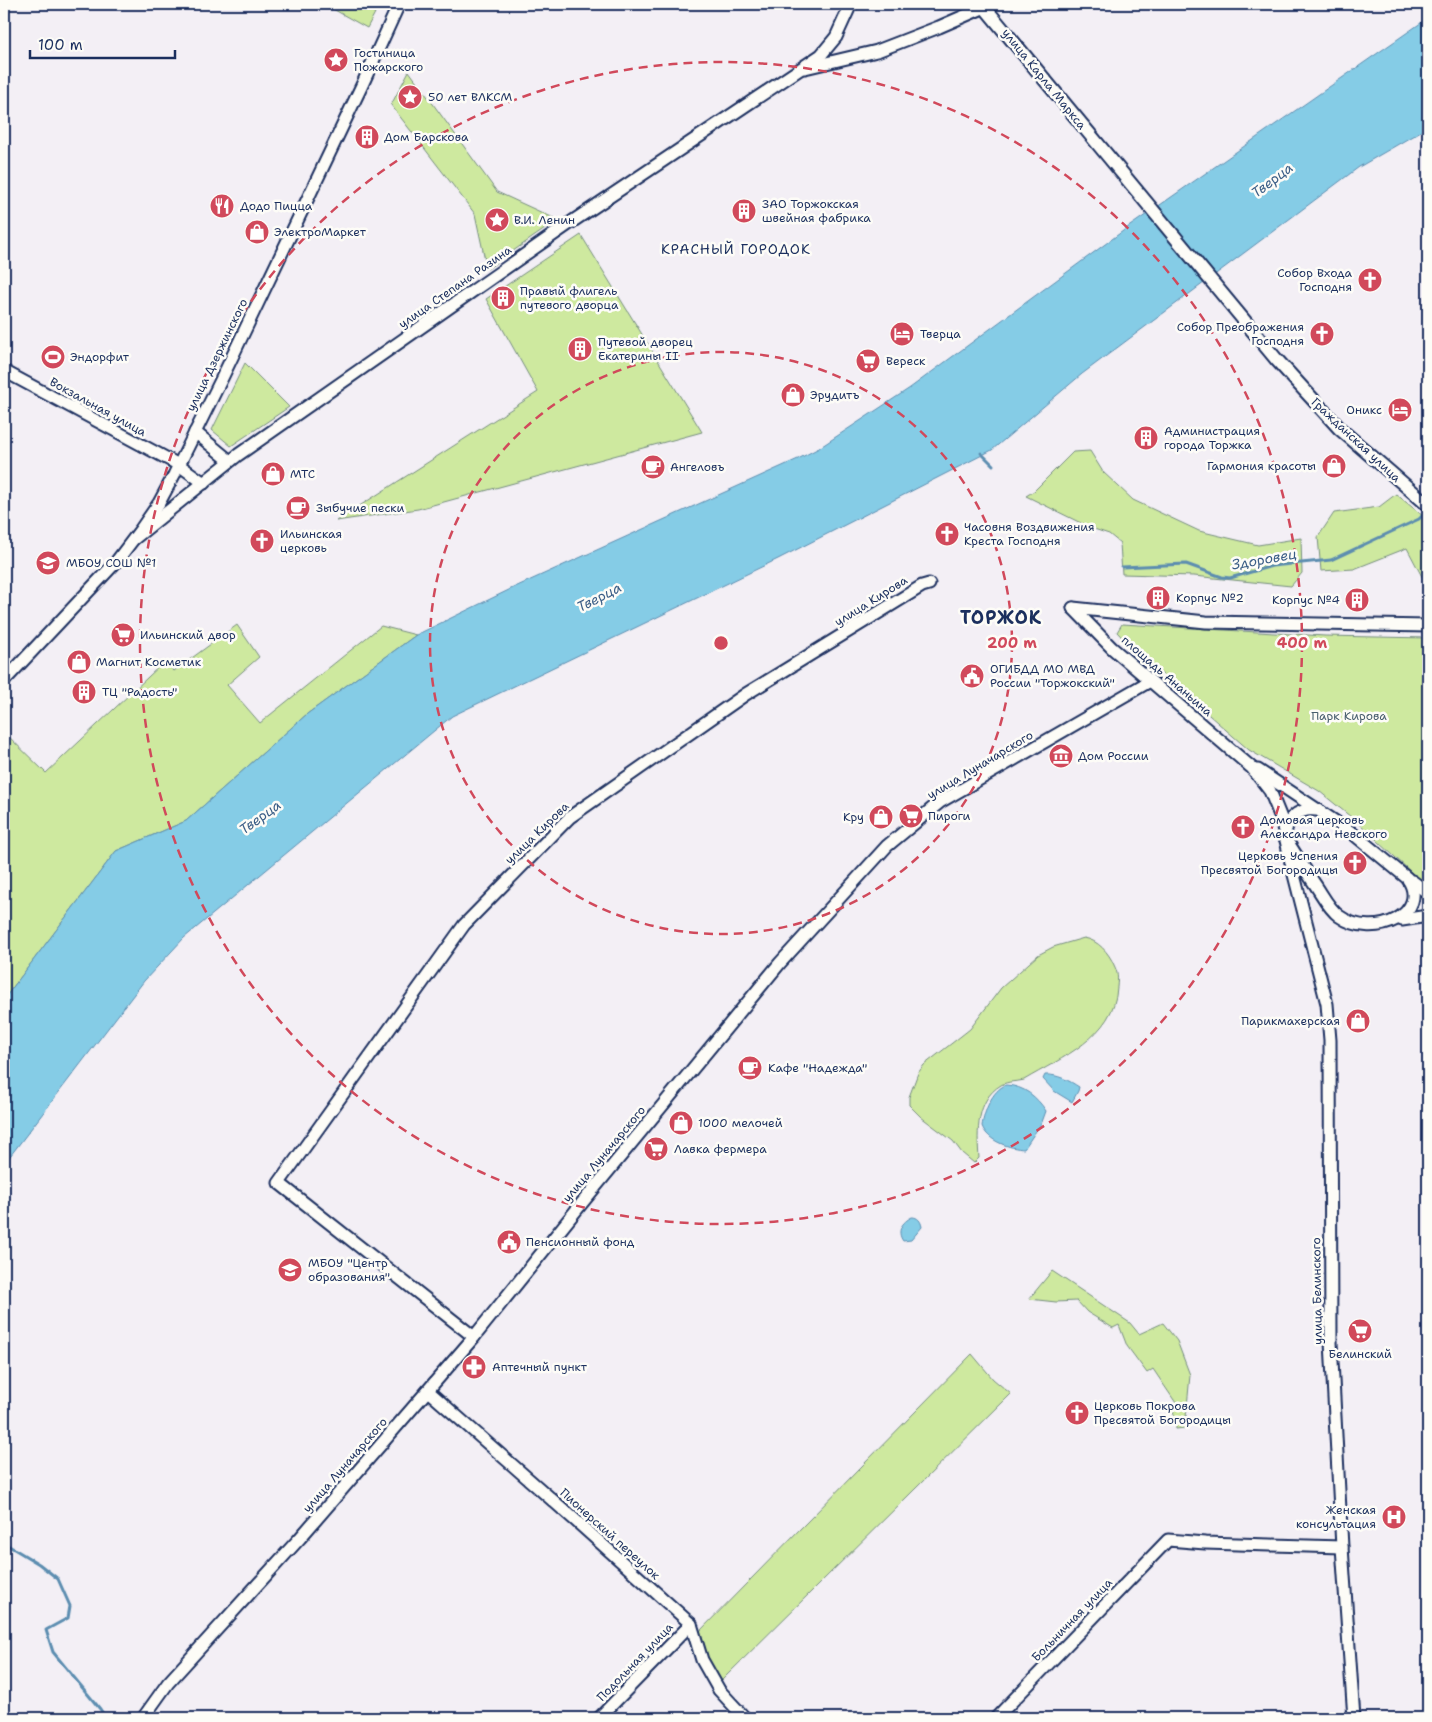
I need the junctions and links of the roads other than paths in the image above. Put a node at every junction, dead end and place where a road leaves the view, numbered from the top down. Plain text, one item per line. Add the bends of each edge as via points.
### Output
1 (399, 4) edge
2 (850, 4) edge
3 (984, 5) edge
4 (799, 70) junction
5 (1234, 310) joint
6 (4, 371) edge
7 (195, 432) junction
8 (230, 461) junction
9 (179, 465) junction
10 (204, 483) junction
11 (1425, 503) edge
12 (135, 538) junction
13 (929, 584) dead end
14 (1428, 618) edge
15 (1428, 626) edge
16 (1411, 627) junction
17 (4, 681) edge
18 (1150, 681) junction
19 (1245, 761) junction
20 (1316, 810) junction
21 (1285, 838) junction
22 (1292, 867) joint
23 (1407, 878) junction
24 (1428, 894) edge
25 (1428, 916) edge
26 (1398, 921) junction
27 (474, 1337) junction
28 (428, 1391) junction
29 (1342, 1547) junction
30 (691, 1624) junction
31 (143, 1718) edge
32 (599, 1718) edge
33 (745, 1718) edge
34 (996, 1718) edge
35 (1354, 1718) edge

1 - 7 street, улица Дзержинского
2 - 4 street, улица Степана Разина via 836,37 821,55
3 - 4 street, улица Степана Разина via 877,51
3 - 5 main road, улица Карла Маркса
4 - 8 street, улица Степана Разина via 565,227
5 - 11 main road, Гражданская улица via 1340,429
6 - 9 street, Вокзальная улица
7 - 8 street
7 - 9 street, улица Дзержинского
8 - 10 street, улица Степана Разина
9 - 10 street, Вокзальная улица
9 - 12 street, улица Дзержинского
10 - 12 street, улица Степана Разина
12 - 17 street, улица Дзержинского via 99,581
13 - 27 street, улица Кирова via 746,694 570,817 464,925 279,1183
14 - 16 street
15 - 16 street
16 - 18 street, площадь Ананьина via 1206,622 1074,608 1112,648
18 - 19 street, площадь Ананьина
18 - 27 street, улица Луначарского via 940,802 887,846 780,963
19 - 20 street, площадь Ананьина
19 - 21 street, площадь Ананьина via 1265,783 1274,800
20 - 21 street via 1305,810 1295,815 1288,823
20 - 23 street, площадь Ананьина via 1351,832
21 - 22 street, площадь Ананьина
21 - 26 street, площадь Ананьина via 1329,906 1340,916 1353,924 1368,927
22 - 29 street, улица Белинского via 1327,1004 1330,1040 1331,1342
23 - 24 street, площадь Ананьина
23 - 26 street via 1415,892 1415,904
25 - 26 street, площадь Ананьина
27 - 28 street, улица Луначарского
28 - 30 street, Пионерский переулок
28 - 31 street, улица Луначарского via 168,1683
29 - 34 street, Больничная улица via 1168,1540
29 - 35 street, улица Белинского
30 - 32 street, Подольная улица
30 - 33 street via 702,1660 714,1682

